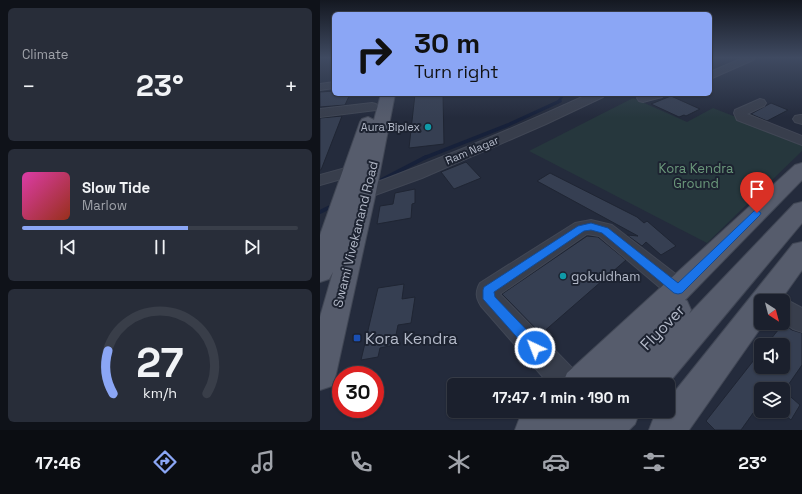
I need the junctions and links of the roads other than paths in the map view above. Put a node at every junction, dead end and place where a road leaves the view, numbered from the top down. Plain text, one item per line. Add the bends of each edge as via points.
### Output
1 (332, 85) edge
2 (320, 87) edge
3 (387, 96) edge
4 (595, 96) edge
5 (650, 96) edge
6 (643, 98) dead end
7 (374, 101) edge
8 (760, 103) dead end
9 (320, 113) edge
10 (802, 141) edge
11 (802, 169) edge
12 (320, 180) edge
13 (802, 185) edge
14 (357, 189) junction
15 (802, 209) edge
16 (802, 251) edge
17 (320, 272) edge
18 (678, 289) junction
19 (775, 294) edge
20 (790, 314) edge
21 (802, 321) edge
22 (754, 322) edge
23 (320, 374) edge
24 (562, 378) edge
25 (586, 378) edge
26 (614, 378) edge
27 (651, 378) edge
28 (545, 418) edge
29 (576, 418) edge
30 (616, 418) edge
31 (533, 430) edge
32 (565, 430) edge
33 (606, 430) edge
34 (667, 430) edge

1 - 2 street
3 - 14 main road, Swami Vivekanand Road
4 - 14 street, Ram Nagar via 416,174
5 - 6 street
7 - 9 street
7 - 14 main road, Swami Vivekanand Road
8 - 10 street via 740,113 742,117
11 - 18 main road
12 - 14 street, Ram Nagar
13 - 26 main road, Flyover
14 - 17 main road, Swami Vivekanand Road
14 - 23 main road, Swami Vivekanand Road
15 - 27 main road, Flyover
16 - 19 main road
18 - 24 street via 605,230 591,226 582,228 488,290 489,299
18 - 25 main road
20 - 21 street
22 - 34 main road
28 - 31 main road
29 - 32 main road
30 - 33 main road

